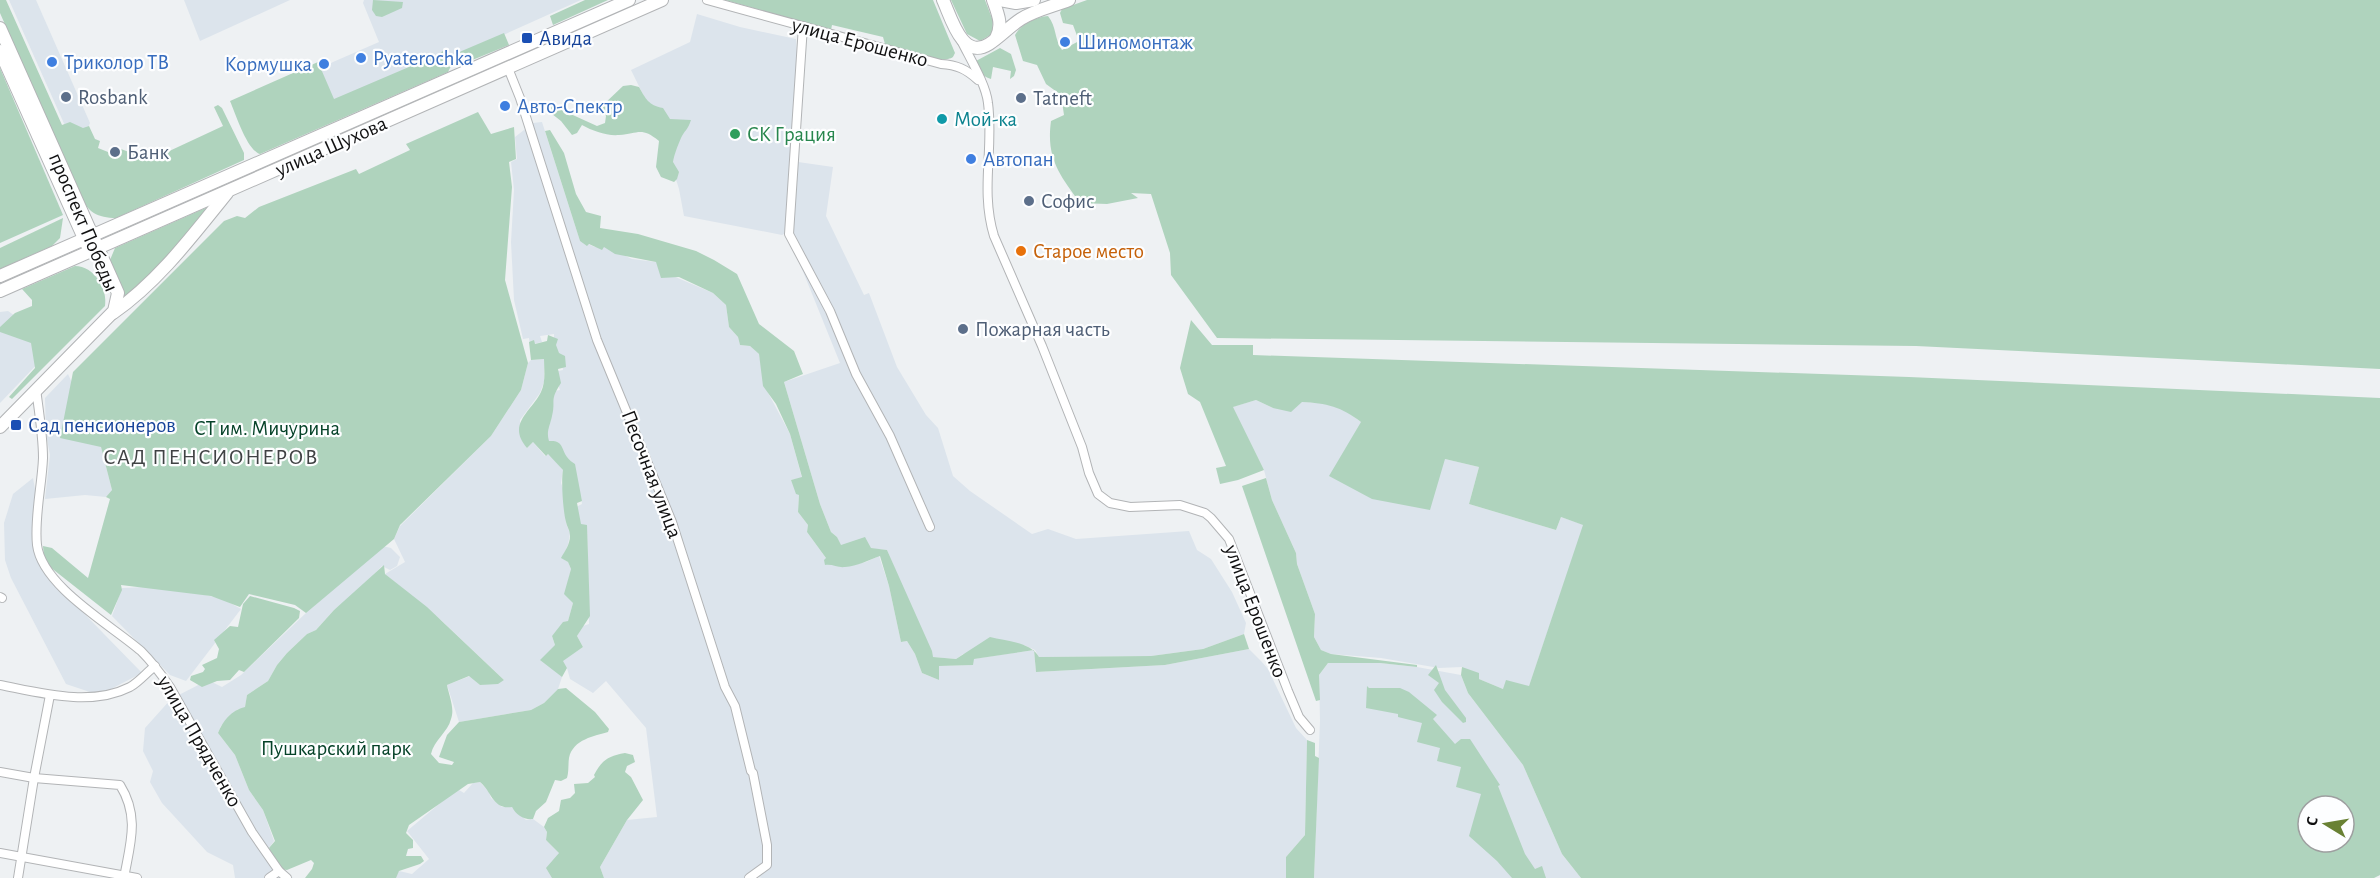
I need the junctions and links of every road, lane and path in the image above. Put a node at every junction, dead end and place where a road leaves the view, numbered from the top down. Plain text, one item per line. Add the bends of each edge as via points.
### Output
1 (629, 0) edge
2 (662, 0) edge
3 (707, 0) edge
4 (943, 0) edge
5 (993, 0) edge
6 (1000, 0) edge
7 (1034, 0) edge
8 (1069, 0) edge
9 (803, 26) junction
10 (0, 28) edge
11 (960, 39) junction
12 (991, 43) junction
13 (0, 51) edge
14 (503, 55) junction
15 (969, 57) junction
16 (952, 64) junction
17 (508, 68) junction
18 (461, 73) junction
19 (981, 83) junction
20 (466, 86) junction
21 (255, 165) junction
22 (228, 177) junction
23 (260, 178) junction
24 (231, 190) junction
25 (88, 238) junction
26 (94, 250) junction
27 (0, 276) edge
28 (0, 291) edge
29 (110, 316) junction
30 (36, 389) junction
31 (0, 427) edge
32 (930, 527) dead end
33 (155, 666) junction
34 (0, 685) edge
35 (50, 695) junction
36 (1310, 730) dead end
37 (0, 772) edge
38 (34, 778) junction
39 (0, 853) edge
40 (22, 856) junction
41 (279, 872) junction
42 (124, 877) edge
43 (18, 878) edge
44 (137, 878) edge
45 (269, 878) edge
46 (287, 878) edge
47 (749, 878) edge

1 - 14 main road, улица Шухова
2 - 17 main road, улица Шухова
3 - 9 street, улица Ерошенко
4 - 11 main road, улица Ерошенко
5 - 12 main road via 1000,31
6 - 7 main road
8 - 12 main road via 1023,17
9 - 16 street, улица Ерошенко
9 - 32 street via 789,234 890,435
10 - 25 main road, проспект Победы
11 - 12 main road, улица Ерошенко via 968,45
11 - 15 street, улица Ерошенко
11 - 16 street, улица Ерошенко via 960,54
12 - 15 street
13 - 25 main road, проспект Победы
14 - 17 main road
14 - 18 main road, улица Шухова
15 - 16 street
15 - 19 street, улица Ерошенко
16 - 19 street via 966,69
17 - 20 main road, улица Шухова
17 - 47 street, Песочная улица via 597,340 672,522 725,687 735,706 767,845 766,865
18 - 20 main road
18 - 21 main road, улица Шухова
19 - 36 street, улица Ерошенко via 988,101 989,220 1098,494 1130,507 1180,505 1211,518 1229,539 1299,717
20 - 23 main road, улица Шухова
21 - 22 main road, улица Шухова
21 - 23 main road
22 - 24 main road
22 - 25 main road, улица Шухова
23 - 24 main road, улица Шухова
24 - 26 main road, улица Шухова
24 - 29 main road via 196,233 129,302
25 - 26 main road, проспект Победы
25 - 27 main road, улица Шухова
26 - 28 main road, улица Шухова
26 - 29 main road, проспект Победы via 118,292 117,305
29 - 30 main road
30 - 31 main road
30 - 33 street, улица Прядченко via 43,456 37,545 43,565 85,608
33 - 35 street via 132,686 107,696
33 - 41 street, улица Прядченко
34 - 35 street
35 - 38 street
37 - 38 street
38 - 40 street
38 - 42 street via 120,785 134,823
39 - 40 street
40 - 42 street
40 - 43 street
41 - 45 street
41 - 46 street, улица Прядченко
42 - 44 street

